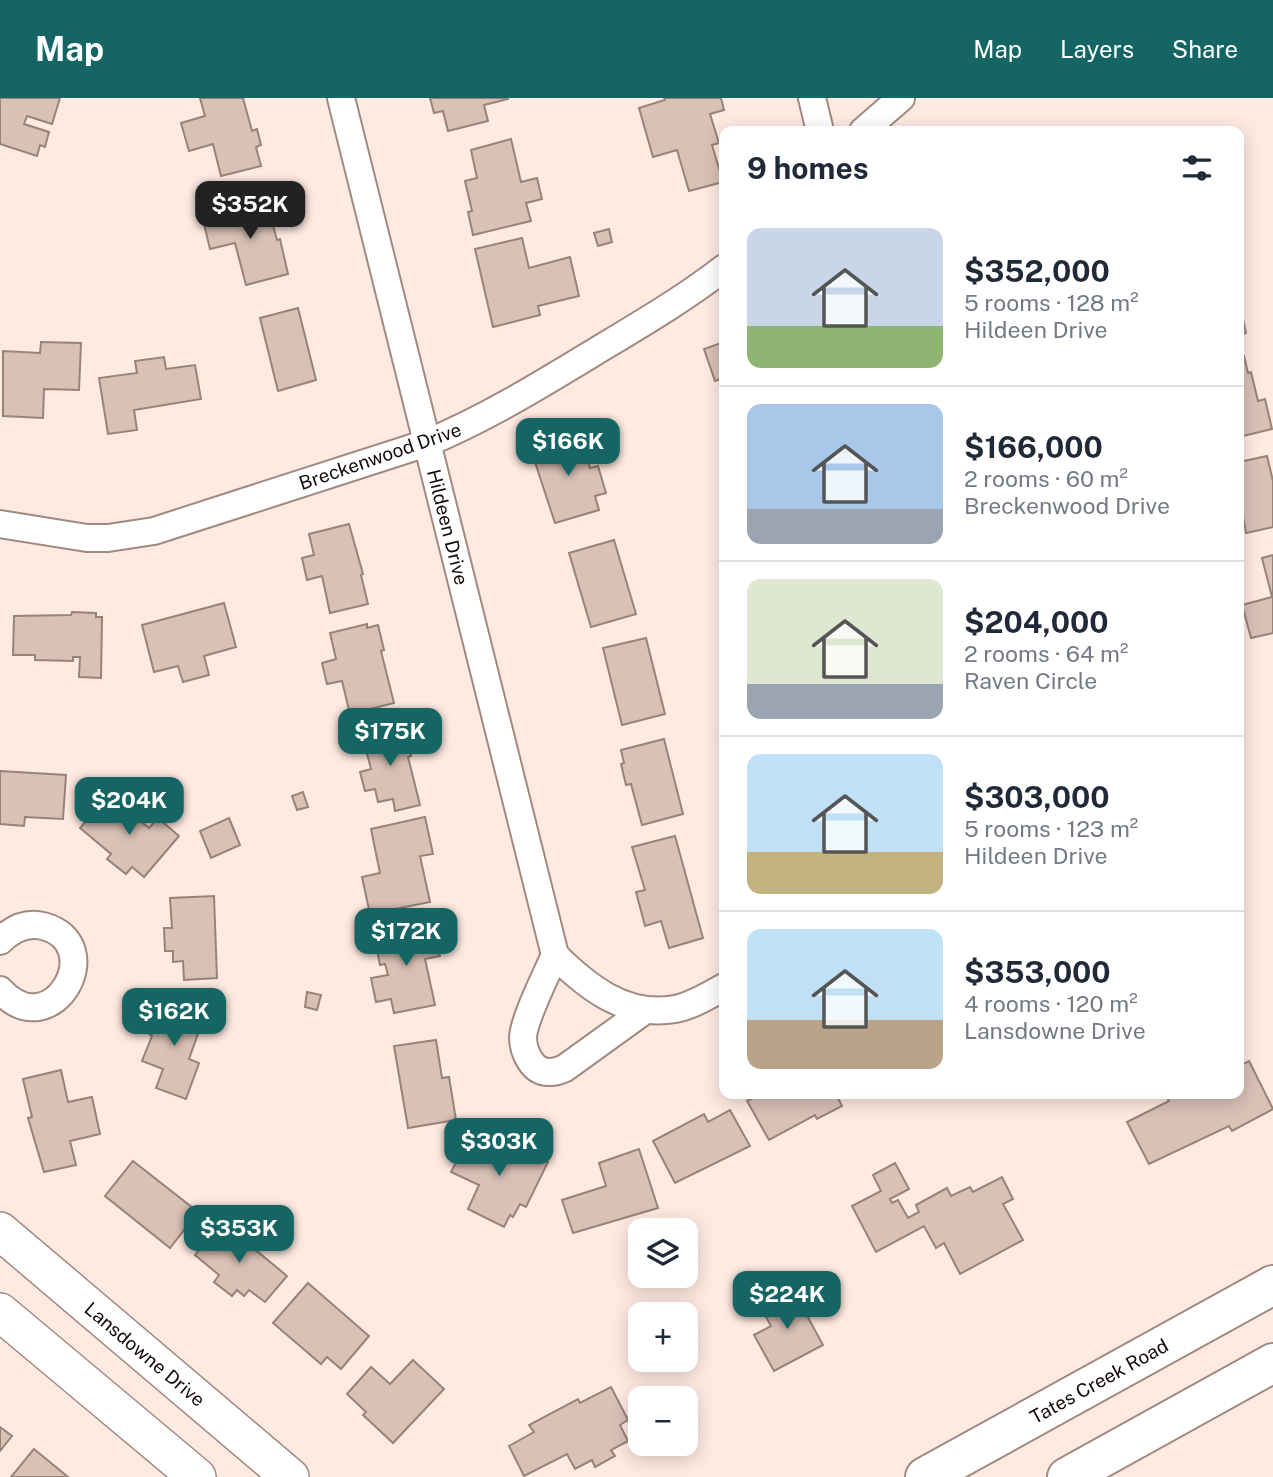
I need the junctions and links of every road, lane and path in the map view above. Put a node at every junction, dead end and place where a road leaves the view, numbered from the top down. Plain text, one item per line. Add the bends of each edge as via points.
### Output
1 (341, 98) edge
2 (812, 98) edge
3 (901, 98) edge
4 (819, 126) edge
5 (869, 126) edge
6 (719, 272) edge
7 (427, 443) junction
8 (0, 524) edge
9 (0, 941) edge
10 (555, 956) junction
11 (719, 989) edge
12 (3, 998) edge
13 (651, 1011) junction
14 (0, 1230) edge
15 (1273, 1285) edge
16 (0, 1312) edge
17 (1273, 1363) edge
18 (938, 1474) edge
19 (197, 1477) edge
20 (290, 1477) edge
21 (1067, 1477) edge

1 - 7 street, Hildeen Drive
2 - 4 street
3 - 5 street
6 - 7 street, Breckenwood Drive via 538,387
7 - 8 street, Breckenwood Drive via 154,531 87,538
7 - 10 street, Hildeen Drive
9 - 12 street via 22,926 47,927 68,945 74,972 69,986 48,1004 27,1006
10 - 13 street via 599,993
10 - 13 street via 523,1035 526,1052 540,1071 565,1069
11 - 13 street via 677,1009
14 - 20 street, Lansdowne Drive
15 - 18 main road, Tates Creek Road
16 - 19 street
17 - 21 main road

